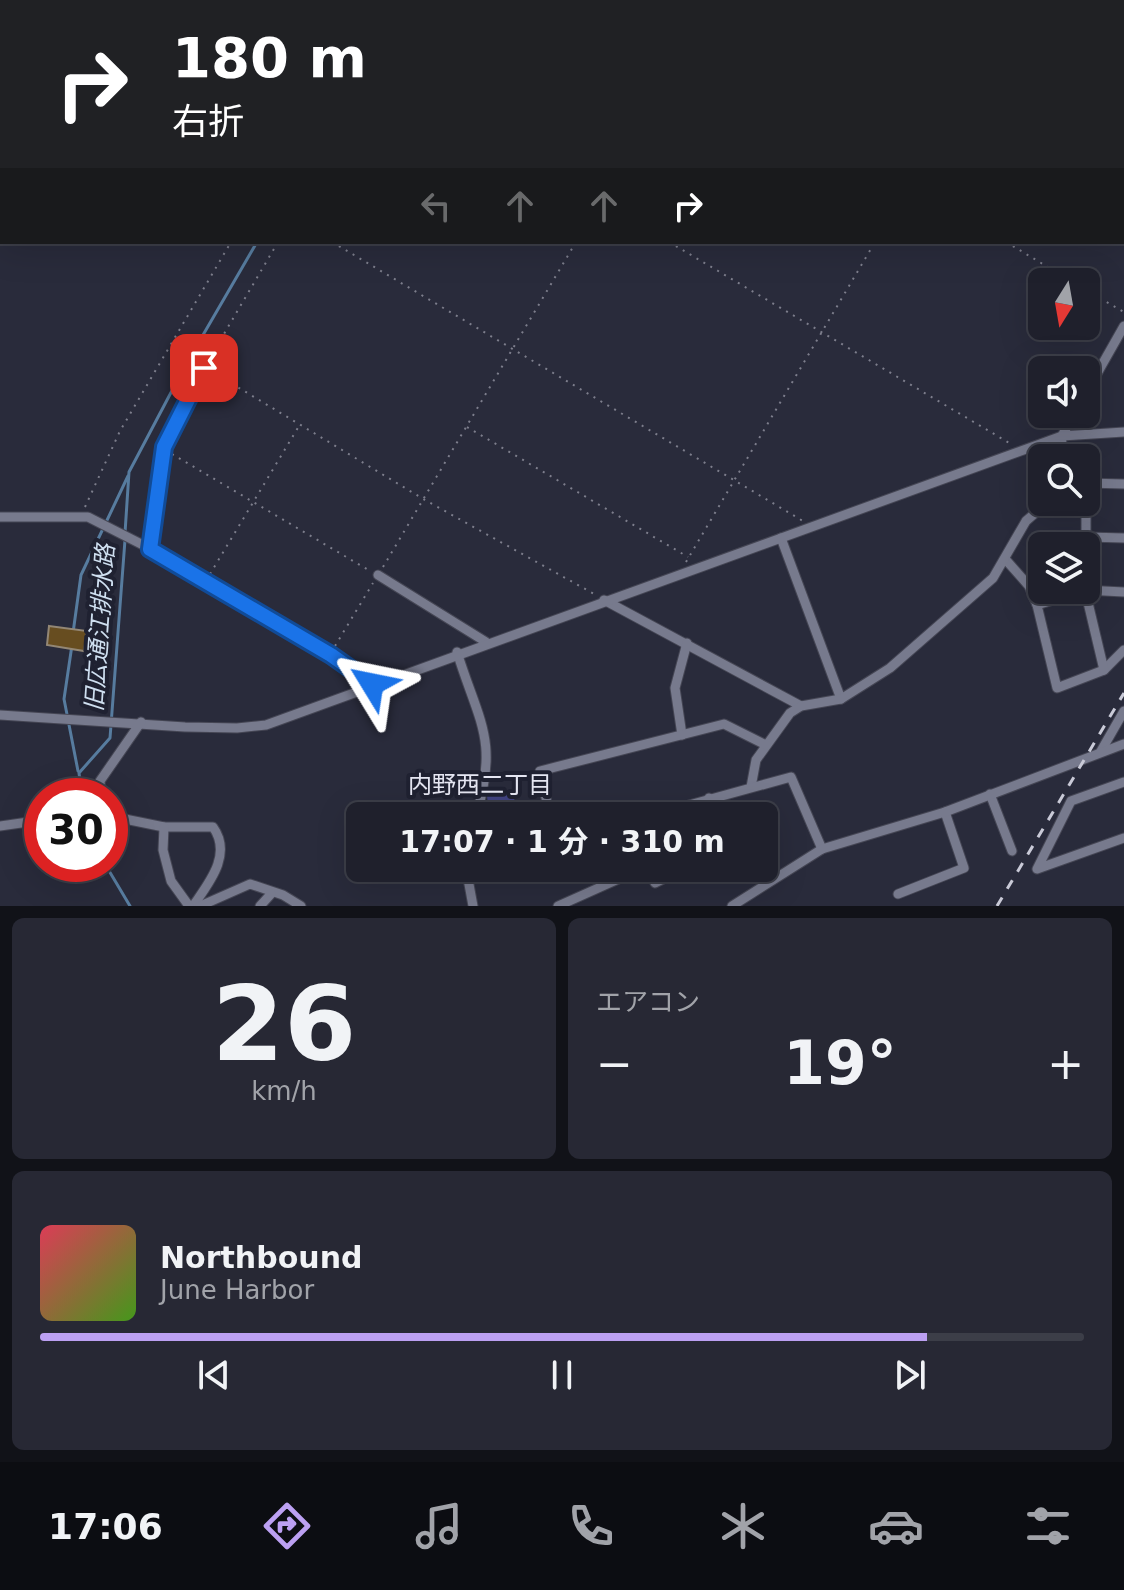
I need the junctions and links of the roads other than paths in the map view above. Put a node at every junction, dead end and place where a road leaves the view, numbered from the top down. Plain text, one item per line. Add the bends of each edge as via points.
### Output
1 (1124, 326) edge
2 (1119, 344) edge
3 (204, 368) road end
4 (1100, 372) edge
5 (1066, 428) edge
6 (1124, 432) edge
7 (1062, 436) junction
8 (1062, 444) edge
9 (1100, 483) edge
10 (1124, 484) edge
11 (1032, 516) edge
12 (0, 517) edge
13 (1100, 537) edge
14 (781, 538) junction
15 (1124, 538) edge
16 (148, 548) junction
17 (1006, 560) junction
18 (378, 575) road end
19 (1100, 591) edge
20 (1124, 592) edge
21 (604, 600) junction
22 (1040, 604) edge
23 (1088, 604) edge
24 (1037, 605) junction
25 (486, 642) junction
26 (687, 643) junction
27 (1124, 650) edge
28 (457, 652) junction
29 (1104, 670) junction
30 (372, 684) junction
31 (841, 699) junction
32 (801, 706) junction
33 (1124, 711) edge
34 (0, 715) edge
35 (141, 722) junction
36 (682, 735) junction
37 (1124, 744) edge
38 (766, 745) junction
39 (1101, 751) junction
40 (102, 778) edge
41 (1124, 782) edge
42 (751, 787) junction
43 (990, 794) junction
44 (709, 798) junction
45 (482, 802) edge
46 (547, 802) edge
47 (698, 802) edge
48 (710, 802) edge
49 (945, 812) junction
50 (128, 820) edge
51 (24, 823) edge
52 (0, 826) edge
53 (164, 827) junction
54 (1124, 838) edge
55 (822, 849) junction
56 (1012, 851) dead end
57 (469, 882) edge
58 (612, 882) edge
59 (271, 894) junction
60 (898, 894) dead end
61 (191, 906) edge
62 (200, 906) edge
63 (260, 906) edge
64 (301, 906) edge
65 (473, 906) edge
66 (558, 906) edge
67 (732, 906) edge

1 - 2 street
2 - 4 street
3 - 16 street via 164,447
5 - 7 street
6 - 7 street
7 - 8 street
7 - 14 street
9 - 10 street
11 - 17 street
12 - 16 street via 85,516
13 - 15 street
14 - 21 street
14 - 31 street
16 - 30 street
17 - 24 street via 1029,586
17 - 31 street via 993,578 890,668
18 - 25 street
19 - 20 street
21 - 25 street
21 - 26 street
22 - 24 street
23 - 29 street
24 - 29 street via 1057,688
25 - 28 street
26 - 32 street
26 - 36 street via 675,688
27 - 29 street
28 - 30 street
28 - 45 street via 483,719 488,749
30 - 35 street via 266,725
31 - 32 street
32 - 38 street
33 - 39 street
34 - 35 street
35 - 40 street
36 - 38 street via 724,724
36 - 46 street via 540,771
37 - 39 street
38 - 42 street via 756,760
39 - 43 street
41 - 54 street via 1071,801 1037,869
42 - 44 street
42 - 55 street via 791,777
43 - 49 street
43 - 56 street
44 - 47 street
44 - 48 street
49 - 55 street
49 - 60 street via 964,868
50 - 53 street
51 - 52 street
53 - 61 street via 171,881
53 - 61 street via 213,827 218,834 220,867
55 - 67 street
57 - 65 street
58 - 66 street
59 - 62 street via 250,884
59 - 63 street
59 - 64 street

